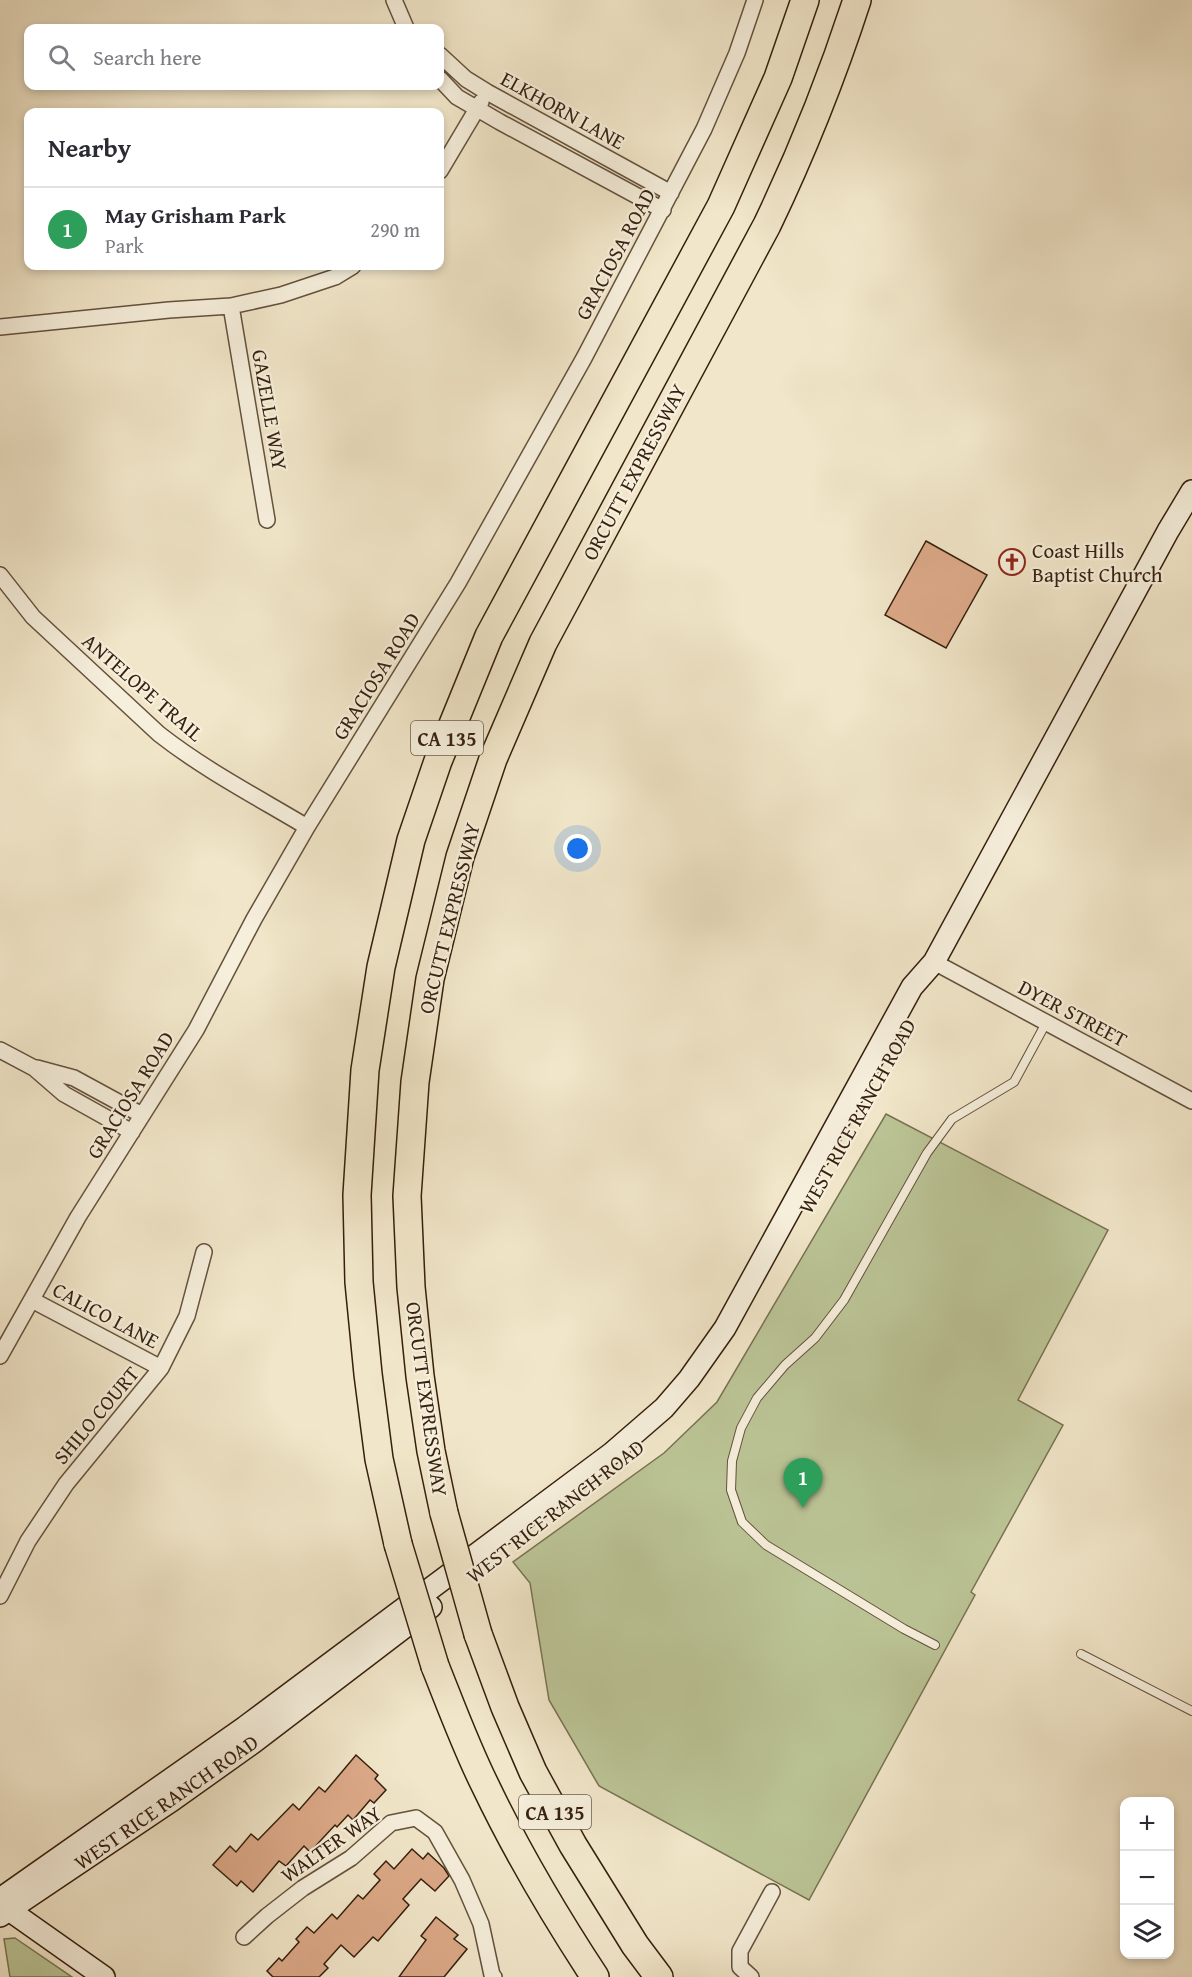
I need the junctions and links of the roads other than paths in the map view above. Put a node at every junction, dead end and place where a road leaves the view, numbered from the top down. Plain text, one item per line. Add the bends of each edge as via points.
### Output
1 (755, 0) edge
2 (805, 0) edge
3 (857, 0) edge
4 (396, 4) edge
5 (404, 24) edge
6 (413, 24) edge
7 (444, 59) edge
8 (444, 83) edge
9 (487, 92) junction
10 (477, 109) junction
11 (444, 164) edge
12 (671, 193) junction
13 (663, 210) junction
14 (346, 270) edge
15 (231, 306) junction
16 (0, 327) edge
17 (1192, 491) edge
18 (267, 520) dead end
19 (0, 575) edge
20 (307, 826) junction
21 (934, 962) junction
22 (1046, 1023) junction
23 (0, 1050) edge
24 (34, 1068) junction
25 (1192, 1101) edge
26 (142, 1115) junction
27 (132, 1132) junction
28 (204, 1252) dead end
29 (32, 1300) junction
30 (0, 1356) edge
31 (161, 1368) junction
32 (0, 1596) edge
33 (935, 1646) dead end
34 (1081, 1654) dead end
35 (1192, 1711) edge
36 (772, 1892) dead end
37 (2, 1907) edge
38 (244, 1937) dead end
39 (492, 1976) edge
40 (104, 1977) edge
41 (596, 1977) edge
42 (659, 1977) edge
43 (751, 1977) edge

1 - 12 street, GRACIOSA ROAD via 704,129
2 - 41 highway, CA 135, bridge via 778,78 721,206 489,636 411,840 381,967 365,1070 357,1195 359,1282 379,1459 398,1544 435,1666 484,1784 571,1940
3 - 42 highway, ORCUTT EXPRESSWAY / CA 135, bridge via 794,169 543,643 493,759 460,857 430,979 415,1082 407,1196 411,1287 430,1451 444,1513 478,1634 533,1772 573,1845
4 - 5 street
4 - 6 street
7 - 9 street, ELKHORN LANE
8 - 10 street, ELKHORN LANE
9 - 10 street
9 - 12 street, ELKHORN LANE
10 - 11 street
10 - 13 street, ELKHORN LANE
12 - 13 street, GRACIOSA ROAD
13 - 20 street, GRACIOSA ROAD via 458,583
14 - 15 street via 281,295
15 - 16 street
15 - 18 street, GAZELLE WAY
17 - 21 main road, WEST RICE RANCH ROAD
19 - 20 street, ANTELOPE TRAIL via 33,617 159,734 227,780
20 - 26 street, GRACIOSA ROAD via 196,1030
21 - 22 street, DYER STREET
21 - 37 main road, WEST RICE RANCH ROAD via 912,987 725,1328 664,1408 612,1453
22 - 25 street, DYER STREET
22 - 33 lane via 1014,1082 952,1119 927,1153 844,1300 757,1398 741,1428 732,1461 731,1490 742,1522 766,1545
23 - 24 street
24 - 26 street via 74,1078
24 - 27 street via 64,1094
26 - 27 street, GRACIOSA ROAD
27 - 29 street, GRACIOSA ROAD
28 - 31 street, SHILO COURT via 187,1316
29 - 30 street, GRACIOSA ROAD
29 - 31 street, CALICO LANE
31 - 32 street, SHILO COURT via 66,1484 28,1540
34 - 35 lane
36 - 43 street via 740,1951 740,1967
37 - 40 main road
38 - 39 street, WALTER WAY via 303,1888 351,1858 391,1823 416,1818 435,1832 462,1880 481,1924

